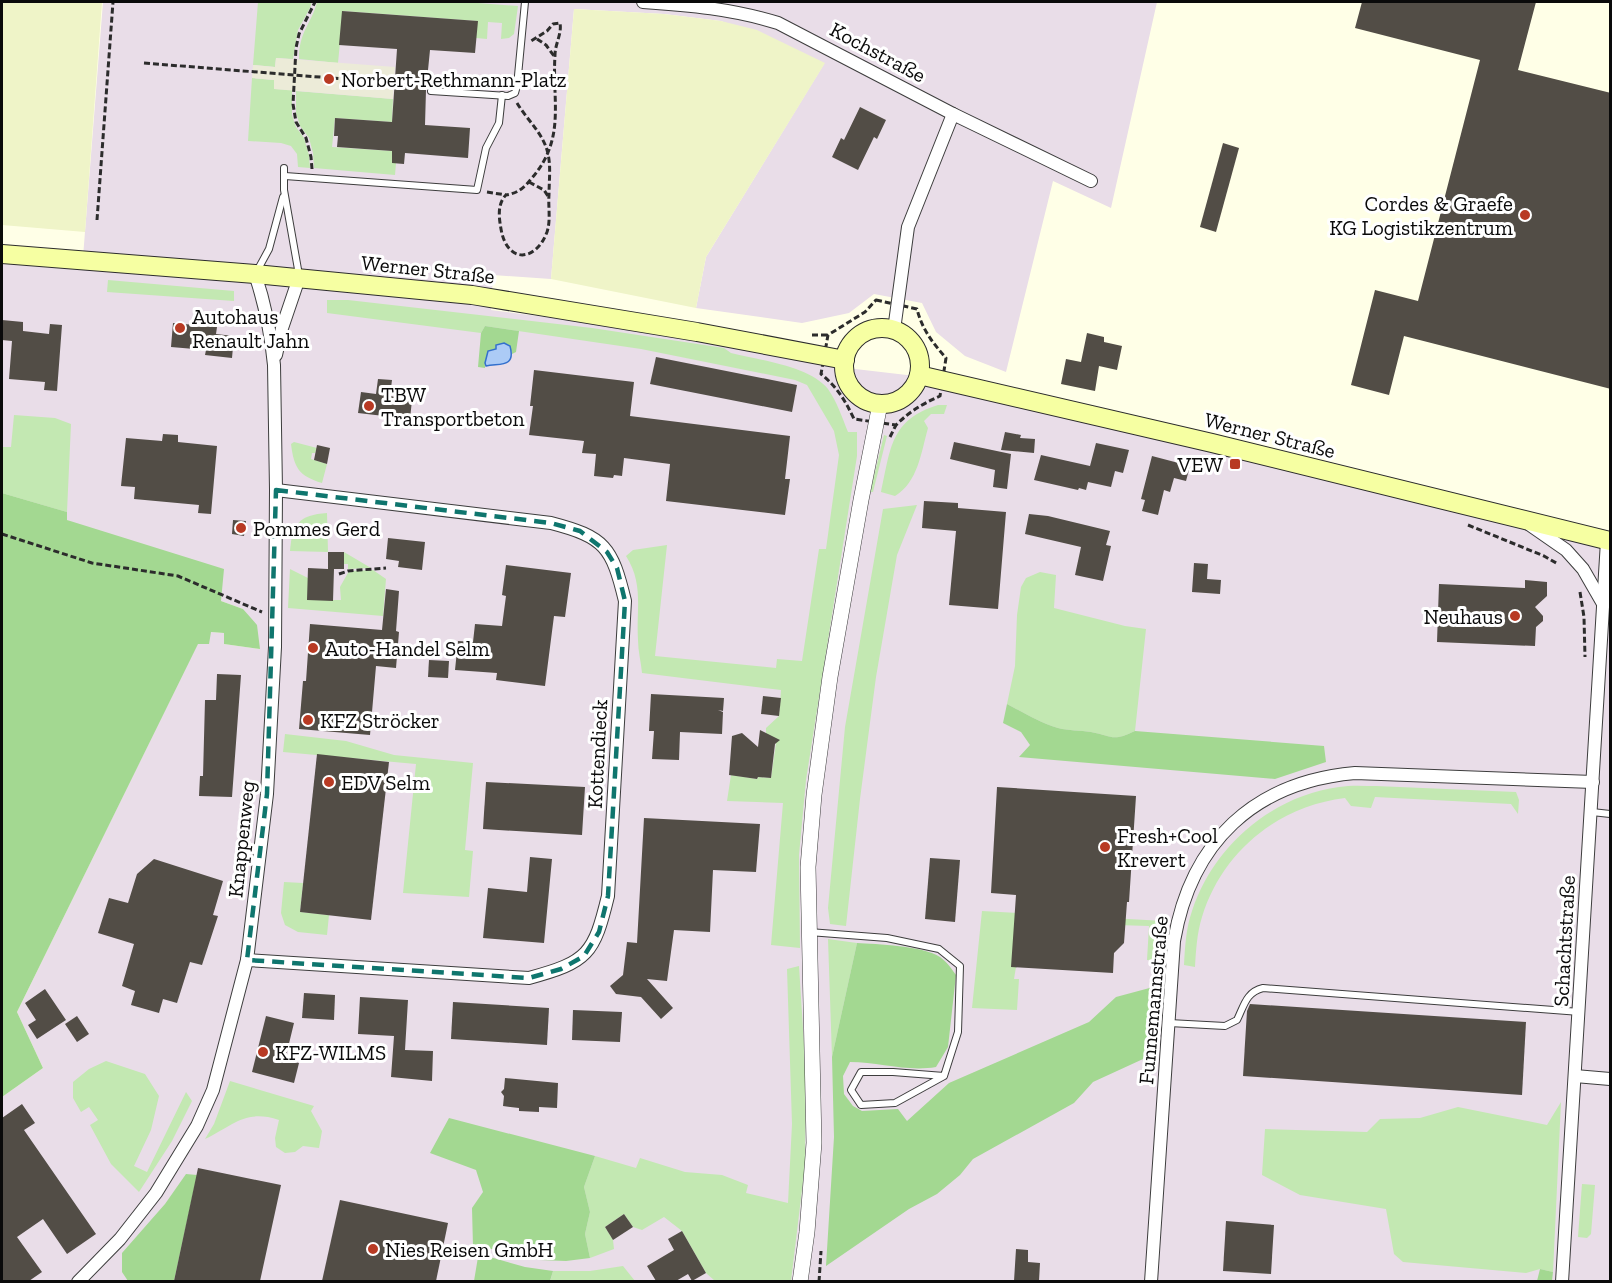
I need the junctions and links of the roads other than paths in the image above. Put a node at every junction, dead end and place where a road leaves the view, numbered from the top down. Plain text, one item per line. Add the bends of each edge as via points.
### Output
1 (525, 2) edge
2 (643, 2) edge
3 (733, 2) edge
4 (750, 14) junction
5 (431, 90) dead end
6 (502, 95) junction
7 (953, 114) junction
8 (1090, 180) dead end
9 (284, 190) junction
10 (2, 254) edge
11 (255, 274) junction
12 (299, 278) junction
13 (894, 330) junction
14 (845, 360) junction
15 (274, 365) junction
16 (919, 375) junction
17 (880, 404) junction
18 (276, 490) junction
19 (1524, 521) junction
20 (1609, 541) edge
21 (1602, 602) junction
22 (1593, 782) junction
23 (1592, 812) junction
24 (1611, 814) edge
25 (809, 932) junction
26 (246, 960) junction
27 (1580, 1012) junction
28 (1168, 1023) junction
29 (944, 1076) junction
30 (1575, 1076) junction
31 (1611, 1079) edge
32 (88, 1272) junction
33 (78, 1281) edge
34 (99, 1281) edge
35 (800, 1281) edge
36 (1151, 1281) edge
37 (1562, 1281) edge

1 - 6 lane via 517,86 514,93
2 - 4 street, Kochstraße
3 - 4 street
4 - 7 street, Kochstraße via 778,23
5 - 6 lane
6 - 9 lane via 498,123 486,148 477,190 284,172
7 - 8 street, Kochstraße
7 - 13 street via 908,227
9 - 11 lane via 269,249
9 - 12 lane
10 - 11 main road, Werner Straße
11 - 12 main road, Werner Straße
11 - 15 street, Knappenweg via 266,309
12 - 14 main road, Werner Straße via 472,295
12 - 15 street, Knappenweg
13 - 14 main road via 882,328 861,334 852,342
13 - 16 main road via 912,343 920,364
14 - 17 main road via 844,373 853,391
15 - 18 street, Knappenweg
16 - 17 main road via 900,399
16 - 19 main road, Werner Straße via 944,391 1212,443
17 - 25 street via 830,676 808,867
18 - 26 street, Knappenweg via 267,794
18 - 26 street, Kottendieck via 551,523 580,531 602,544 617,568 625,601 608,896 599,932 584,956 561,969 529,978
19 - 20 main road, Werner Straße
19 - 21 street via 1566,550
20 - 21 street, Schachtstraße
21 - 22 street, Schachtstraße
22 - 23 street, Schachtstraße
22 - 28 street, Funnemannstraße via 1355,773 1301,783 1275,793 1251,807 1217,840 1188,889 1174,941
23 - 24 lane
23 - 27 street, Schachtstraße
25 - 29 lane via 886,939 939,949 960,966 958,1032
25 - 35 street via 814,1143
26 - 32 street, Knappenweg via 213,1090 197,1126 156,1193
27 - 28 lane via 1263,988 1247,996 1237,1020 1225,1026
27 - 30 street, Schachtstraße
28 - 36 street, Funnemannstraße
29 - 29 lane via 895,1103 861,1105 851,1090 861,1072
30 - 31 street
30 - 37 street, Schachtstraße
32 - 33 street, Knappenweg
32 - 34 street

